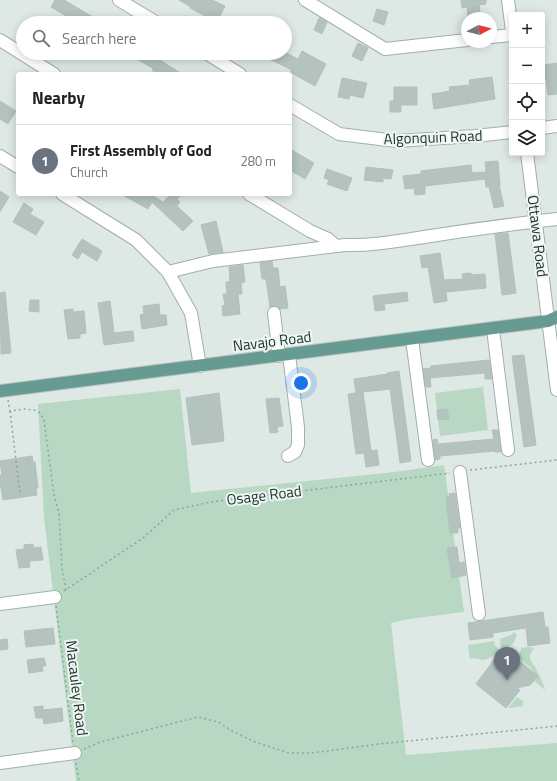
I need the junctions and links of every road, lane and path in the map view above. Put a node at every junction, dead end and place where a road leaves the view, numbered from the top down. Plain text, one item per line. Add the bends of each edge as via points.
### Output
1 (119, 0) edge
2 (305, 0) edge
3 (508, 0) edge
4 (510, 12) edge
5 (145, 16) edge
6 (509, 35) edge
7 (497, 36) edge
8 (0, 40) edge
9 (461, 41) edge
10 (16, 50) edge
11 (32, 60) edge
12 (217, 60) edge
13 (51, 72) edge
14 (237, 72) edge
15 (292, 105) edge
16 (557, 126) edge
17 (545, 128) edge
18 (509, 132) edge
19 (0, 156) edge
20 (527, 156) edge
21 (16, 166) edge
22 (65, 196) edge
23 (252, 196) edge
24 (557, 219) edge
25 (536, 222) junction
26 (336, 246) junction
27 (168, 272) junction
28 (274, 313) dead end
29 (554, 321) edge
30 (492, 329) junction
31 (412, 339) junction
32 (284, 355) junction
33 (200, 366) junction
34 (4, 390) edge
35 (557, 390) edge
36 (10, 411) junction
37 (508, 450) dead end
38 (288, 456) dead end
39 (428, 460) dead end
40 (557, 460) edge
41 (460, 472) junction
42 (20, 493) dead end
43 (66, 590) junction
44 (55, 597) junction
45 (0, 604) edge
46 (479, 614) dead end
47 (557, 726) edge
48 (75, 753) junction
49 (0, 763) edge
50 (78, 781) edge

1 - 5 street
2 - 9 street via 385,48
3 - 4 street
6 - 7 street
8 - 10 street
11 - 13 street
12 - 14 street
15 - 18 street, Algonquin Road via 339,134 396,141
16 - 17 street
19 - 21 street
20 - 25 street, Ottawa Road
22 - 27 street via 136,240
23 - 26 street
24 - 25 street
25 - 26 street via 386,244
25 - 29 street, Ottawa Road
26 - 27 street via 213,261
27 - 33 street via 191,313
28 - 32 street
29 - 30 main road, Navajo Road
29 - 35 street, Ottawa Road
30 - 31 main road, Navajo Road
30 - 37 street
31 - 32 main road, Navajo Road
31 - 39 street
32 - 33 main road, Navajo Road
32 - 38 street via 298,427 298,445 295,452
33 - 34 main road, Navajo Road
34 - 36 path
36 - 42 path
36 - 43 path via 34,410 40,413 44,420
40 - 41 path, Osage Road
41 - 43 path, Osage Road via 211,502 174,510 143,538
41 - 46 street
43 - 44 path, Osage Road
44 - 45 street
44 - 48 path, Macauley Road
47 - 48 path via 331,751 289,753 255,742 218,722 198,717 100,742
48 - 49 street
48 - 50 path, Macauley Road

